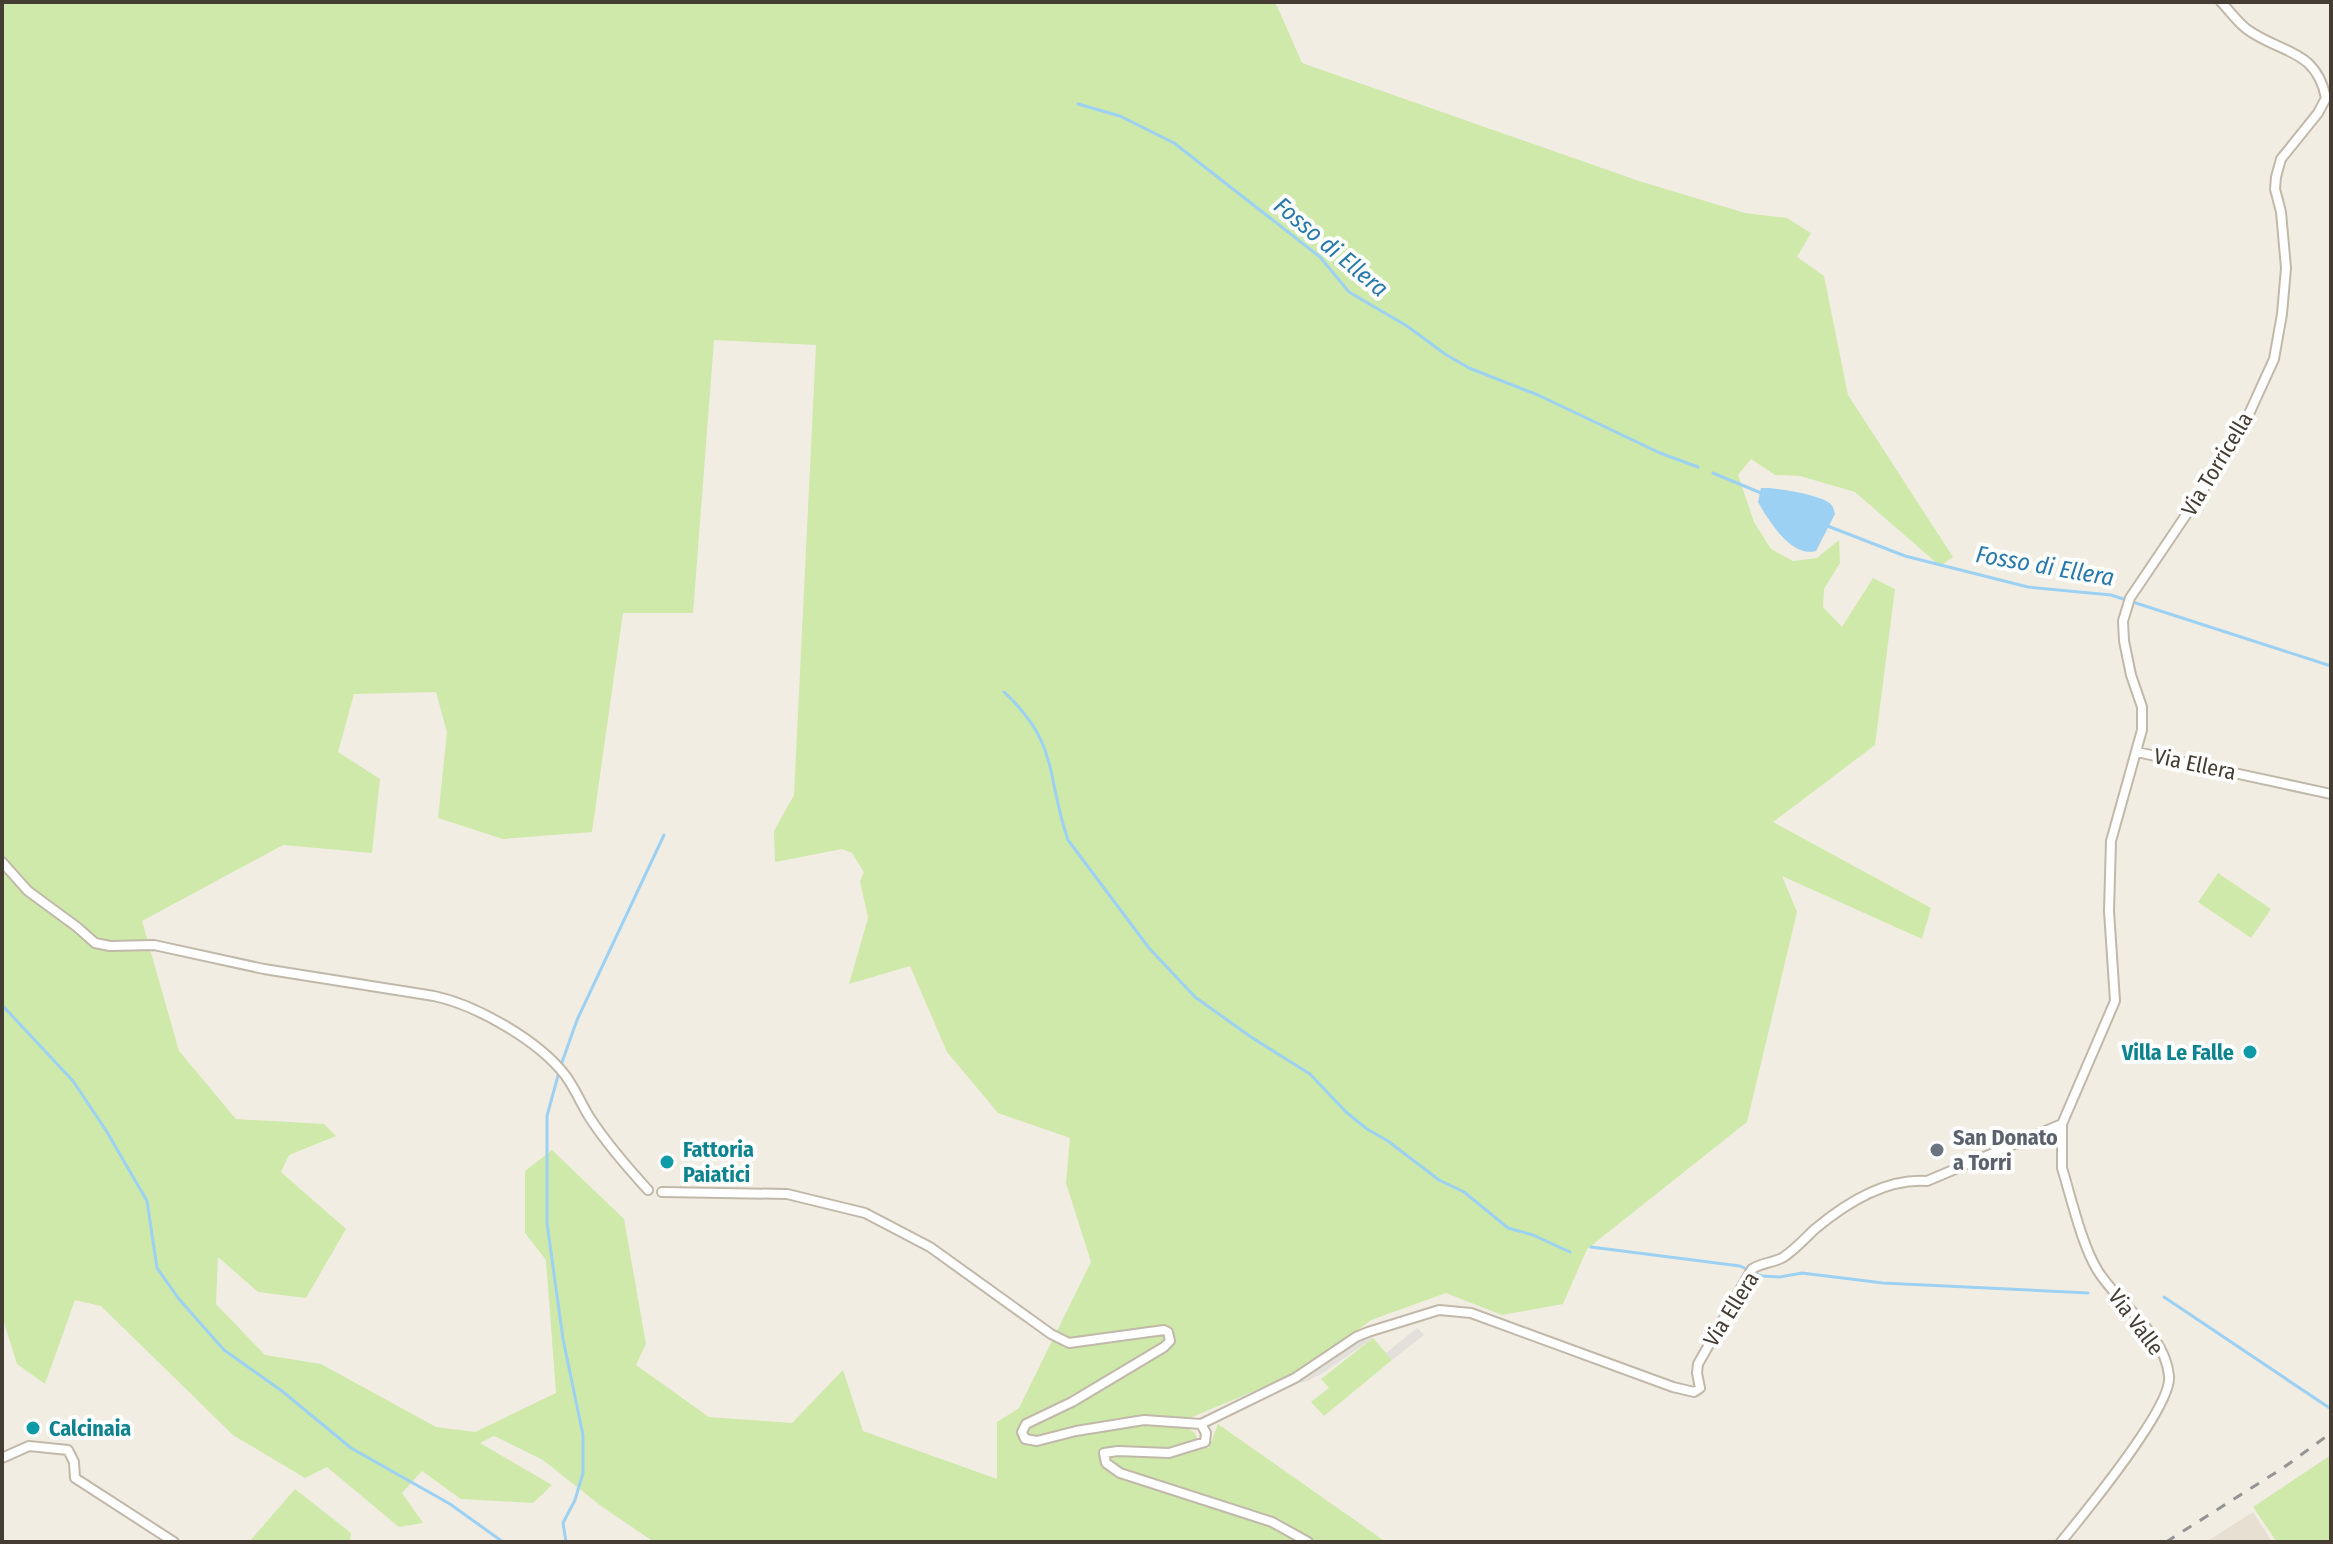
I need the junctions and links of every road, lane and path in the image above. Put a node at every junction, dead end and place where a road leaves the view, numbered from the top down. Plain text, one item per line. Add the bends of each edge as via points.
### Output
1 (2221, 2) edge
2 (2137, 752) junction
3 (2331, 794) edge
4 (2, 862) edge
5 (2062, 1124) junction
6 (648, 1190) dead end
7 (662, 1192) dead end
8 (1201, 1424) junction
9 (2, 1458) edge
10 (174, 1542) edge
11 (1308, 1542) edge
12 (2061, 1542) edge

1 - 2 street, Via Torricella via 2246,29 2306,60 2322,80 2326,98 2281,159 2276,177 2286,268 2274,359 2238,438 2128,602 2124,641 2142,707
2 - 3 street, Via Ellera
2 - 5 street, Via Ellera via 2111,841 2115,1001
4 - 6 street via 28,891 95,943 154,945 264,969 447,998 496,1021 566,1076 607,1142
5 - 8 street, Via Ellera via 1927,1181 1889,1184 1827,1219 1782,1257 1752,1269 1698,1364 1700,1388 1694,1392 1471,1313 1439,1310 1356,1337 1295,1378
5 - 12 street, Via Valle via 2062,1168 2097,1271 2164,1356 2170,1378 2150,1422
7 - 8 street via 787,1194 865,1213 930,1247 1069,1343 1168,1332 1170,1341 1164,1347 1026,1424 1025,1439 1144,1420
8 - 11 street via 1205,1442 1169,1453 1104,1453 1106,1463 1120,1473 1272,1522
9 - 10 street via 29,1446 68,1450 75,1478

